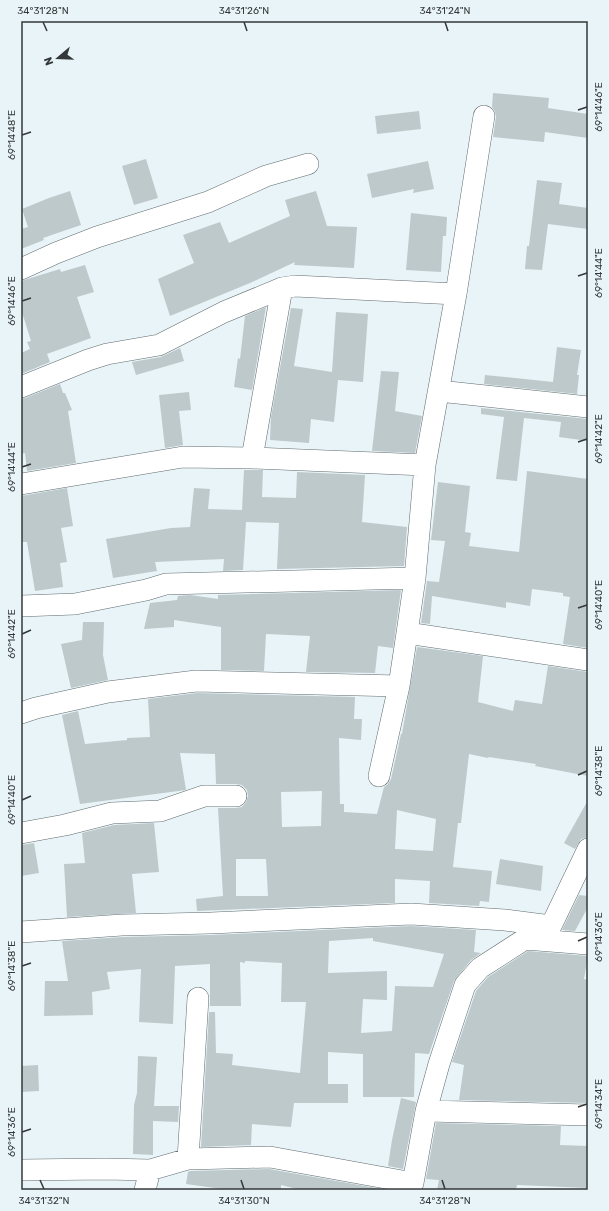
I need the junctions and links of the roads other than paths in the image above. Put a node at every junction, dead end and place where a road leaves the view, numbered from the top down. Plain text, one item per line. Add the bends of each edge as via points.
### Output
1 (484, 116) dead end
2 (308, 164) dead end
3 (21, 270) edge
4 (282, 288) junction
5 (456, 294) junction
6 (21, 387) edge
7 (439, 391) junction
8 (588, 407) edge
9 (252, 458) junction
10 (425, 465) junction
11 (21, 484) edge
12 (415, 578) junction
13 (21, 606) edge
14 (408, 633) junction
15 (588, 660) edge
16 (399, 686) junction
17 (21, 714) edge
18 (379, 776) dead end
19 (236, 796) dead end
20 (21, 833) edge
21 (588, 849) edge
22 (551, 926) junction
23 (21, 932) edge
24 (525, 939) junction
25 (588, 944) edge
26 (198, 998) dead end
27 (426, 1111) junction
28 (588, 1115) edge
29 (188, 1159) junction
30 (21, 1170) edge
31 (147, 1180) edge
32 (411, 1187) edge

1 - 5 street
2 - 3 street via 266,176 208,202 97,237
4 - 5 street via 295,286
4 - 6 street via 224,312 159,345 107,354
4 - 9 street
5 - 7 street
7 - 8 street
7 - 10 street
9 - 10 street
9 - 11 street via 183,457
10 - 12 street
12 - 13 street via 166,584 75,604
12 - 14 street
14 - 15 street
14 - 16 street
16 - 17 street via 196,682 108,692 36,708
16 - 18 street
19 - 20 street via 204,796 160,811 112,813
21 - 22 street
22 - 23 street via 505,920 411,914 122,925
22 - 24 street
24 - 25 street
24 - 27 street via 480,968 465,985
26 - 29 street
27 - 28 street
27 - 32 street
29 - 31 street
29 - 32 street via 270,1157
30 - 31 street via 105,1169

